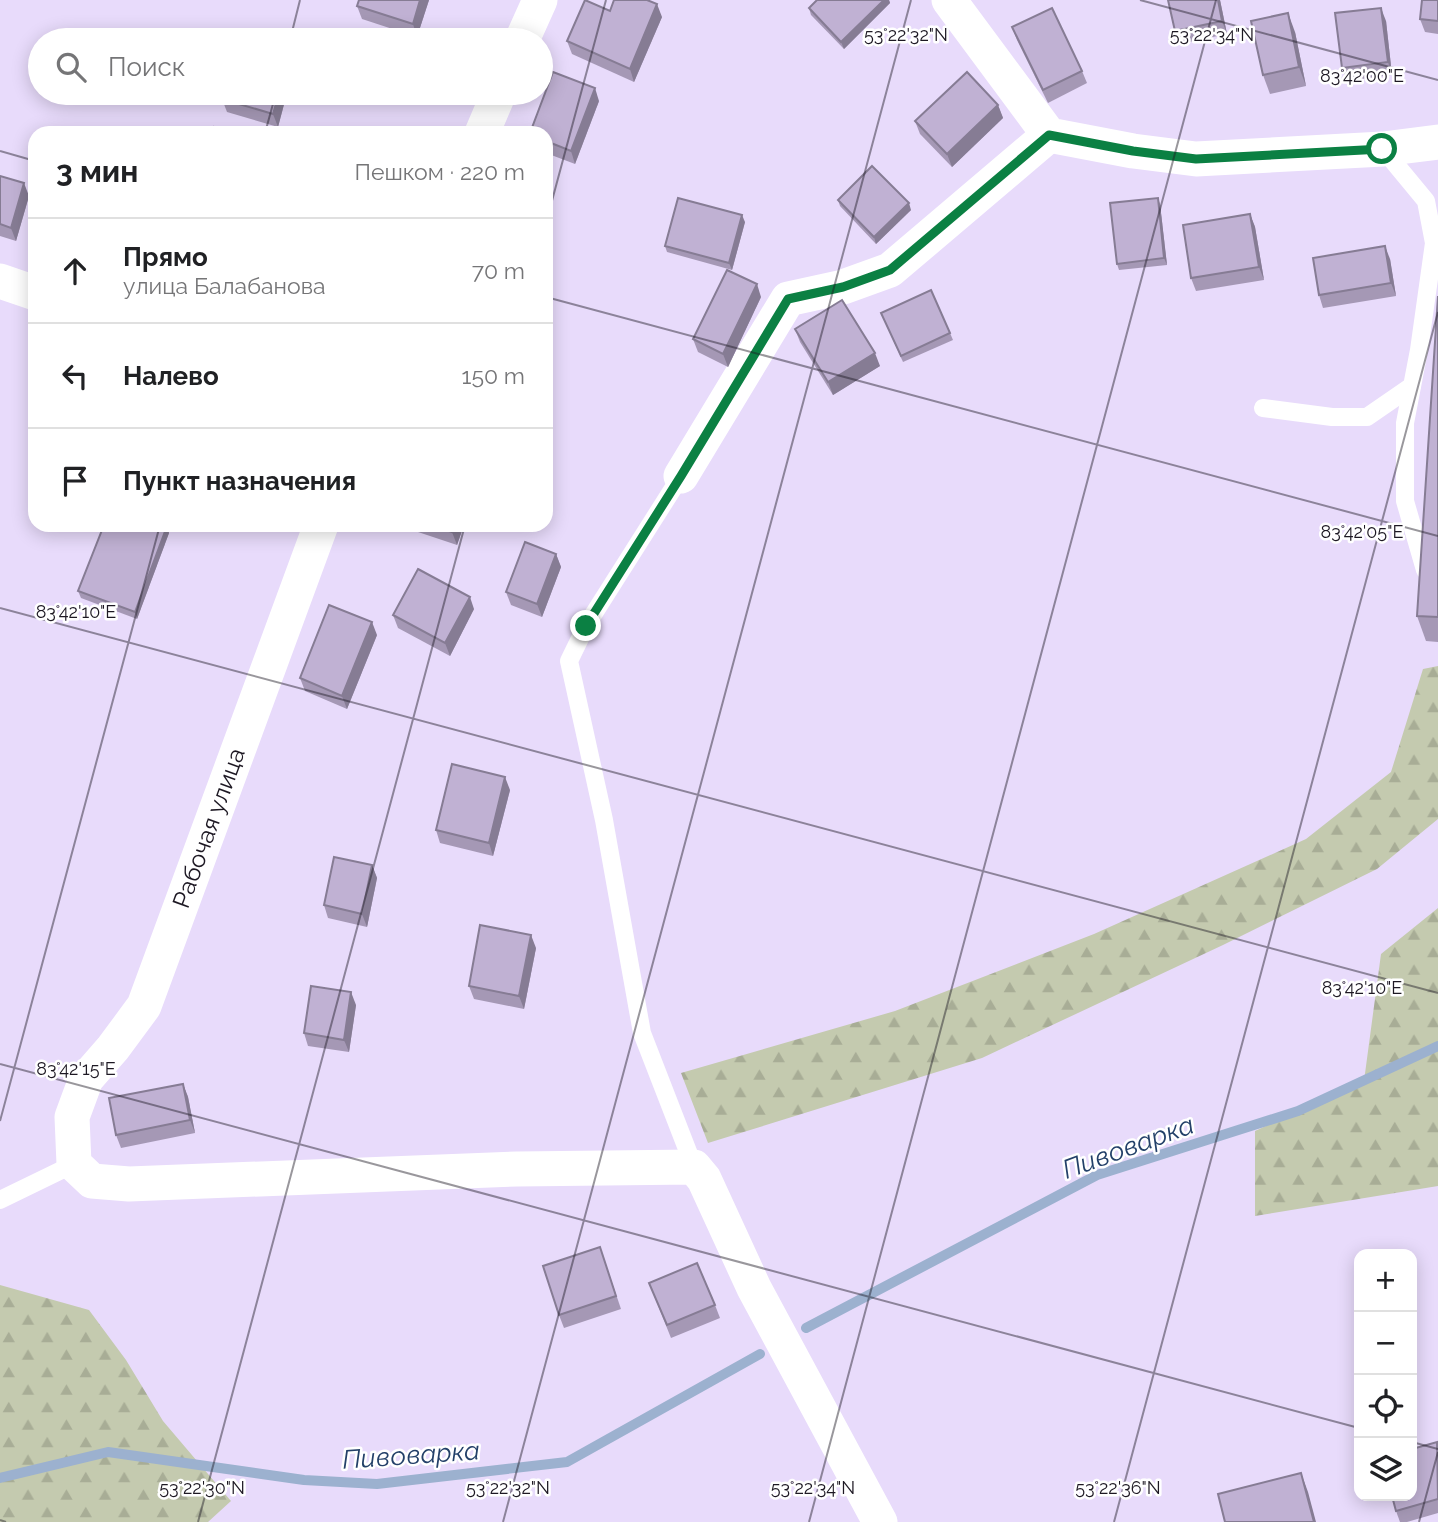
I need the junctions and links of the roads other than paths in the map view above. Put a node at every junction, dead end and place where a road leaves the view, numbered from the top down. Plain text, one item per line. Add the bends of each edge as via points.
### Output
1 (540, 0) edge
2 (949, 0) edge
3 (527, 28) edge
4 (494, 105) edge
5 (485, 126) edge
6 (1049, 135) junction
7 (1438, 142) edge
8 (1382, 149) junction
9 (1438, 221) edge
10 (1434, 243) junction
11 (0, 281) edge
12 (28, 291) edge
13 (1412, 386) junction
14 (1263, 408) dead end
15 (681, 476) joint
16 (318, 532) edge
17 (1425, 570) edge
18 (74, 1164) junction
19 (694, 1167) junction
20 (0, 1200) edge
21 (880, 1522) edge

1 - 3 street
2 - 6 street
4 - 5 street
6 - 8 street via 1196,159
6 - 15 street via 890,270 788,299
7 - 8 street
8 - 10 lane via 1426,201
9 - 10 lane
10 - 13 lane
11 - 12 street
13 - 14 lane via 1367,417
13 - 17 lane via 1405,423 1405,501
15 - 19 lane via 586,626 569,661 604,820 642,1033
16 - 18 street, Рабочая улица via 144,1006 86,1079 72,1117
18 - 19 street via 92,1181 129,1184
18 - 20 lane
19 - 21 street

